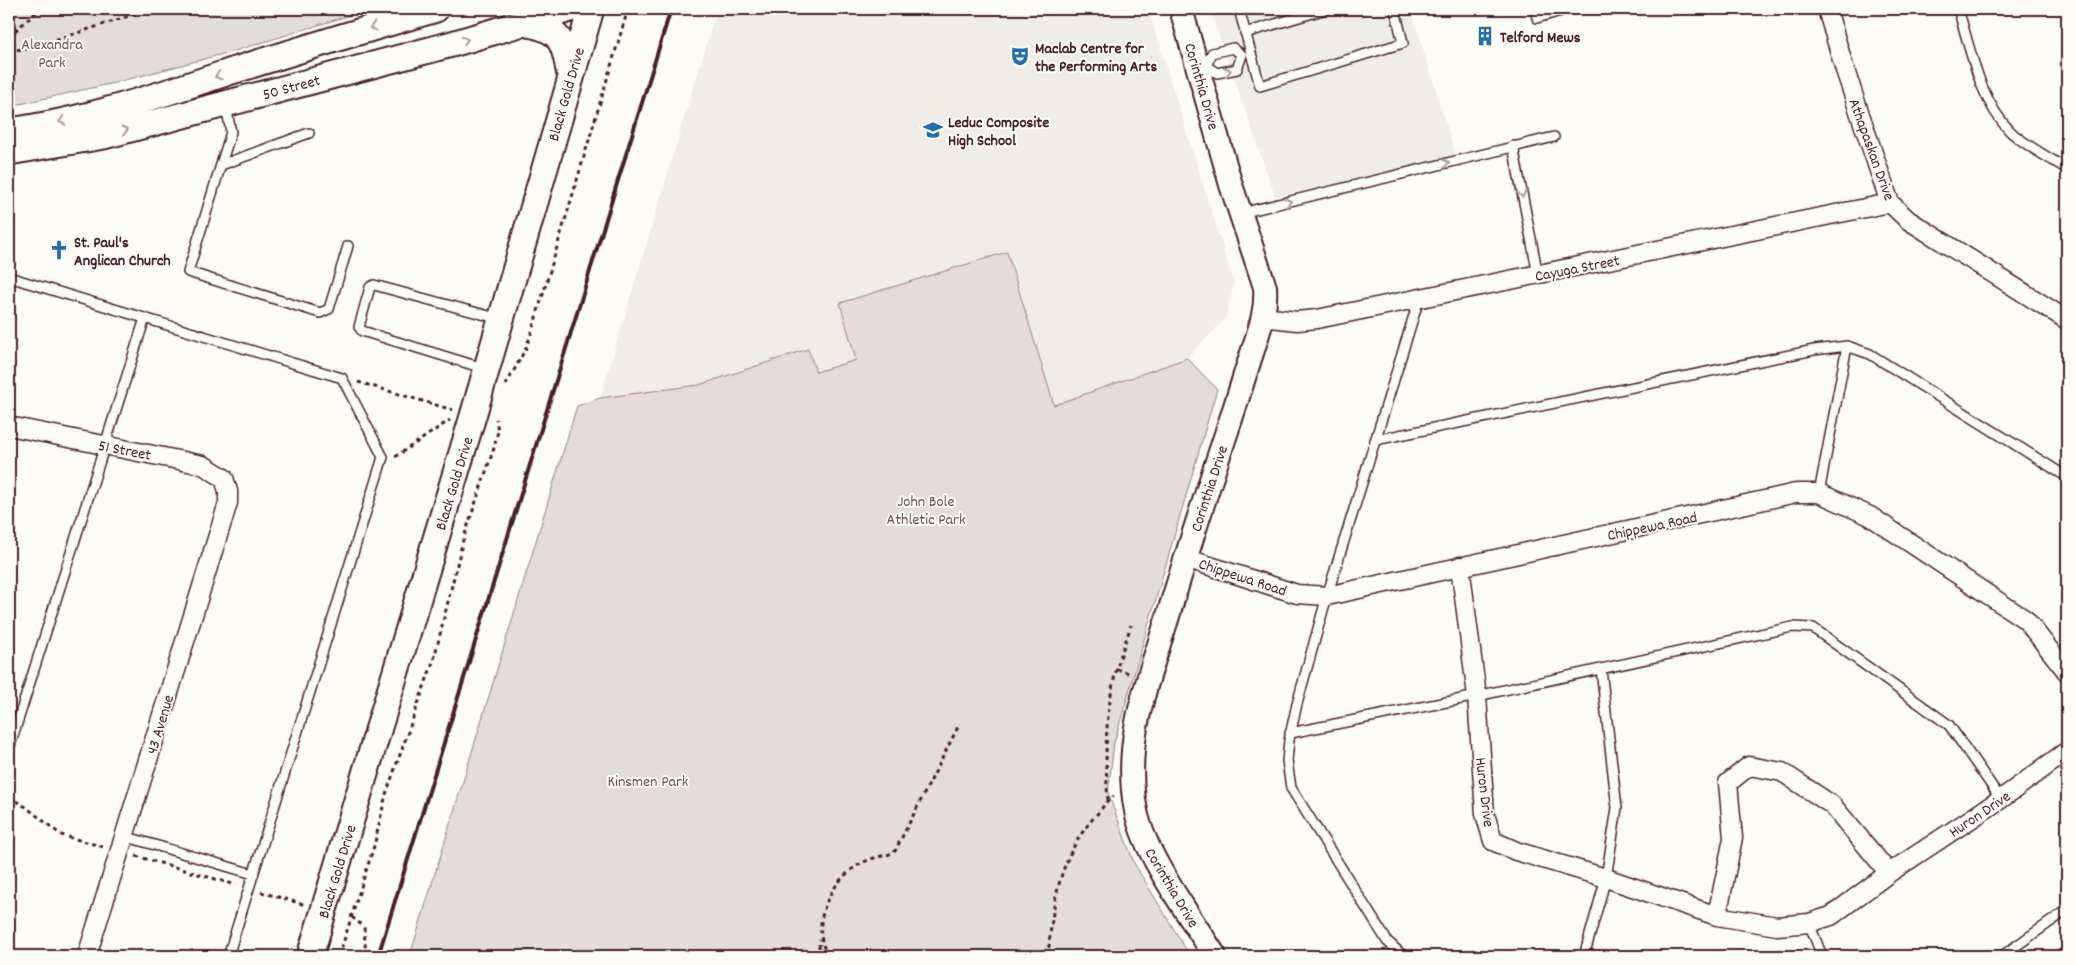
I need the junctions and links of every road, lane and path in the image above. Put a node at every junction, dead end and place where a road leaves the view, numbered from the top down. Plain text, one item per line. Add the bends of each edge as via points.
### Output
1 (40, 9) edge
2 (150, 9) edge
3 (436, 9) edge
4 (570, 9) edge
5 (591, 9) edge
6 (628, 9) edge
7 (1181, 9) edge
8 (1238, 9) edge
9 (1326, 9) edge
10 (1395, 9) edge
11 (1535, 9) edge
12 (1568, 9) edge
13 (1827, 9) edge
14 (1958, 9) edge
15 (522, 23) junction
16 (1245, 33) junction
17 (9, 36) edge
18 (9, 50) edge
19 (1246, 53) junction
20 (1202, 68) junction
21 (570, 76) junction
22 (226, 104) junction
23 (9, 131) edge
24 (308, 133) dead end
25 (1554, 138) dead end
26 (1513, 146) junction
27 (9, 152) edge
28 (221, 165) junction
29 (2067, 170) edge
30 (1890, 203) junction
31 (1240, 214) junction
32 (348, 246) dead end
33 (1538, 275) junction
34 (9, 277) edge
35 (1419, 298) junction
36 (1263, 317) junction
37 (144, 318) junction
38 (500, 319) junction
39 (2067, 320) edge
40 (1847, 346) junction
41 (486, 369) junction
42 (342, 378) junction
43 (501, 393) dead end
44 (476, 413) junction
45 (496, 424) junction
46 (9, 426) edge
47 (1375, 440) junction
48 (104, 445) junction
49 (380, 468) junction
50 (2067, 477) edge
51 (228, 491) joint
52 (1819, 493) junction
53 (1185, 558) junction
54 (1460, 566) junction
55 (1327, 596) junction
56 (1131, 626) dead end
57 (1601, 669) junction
58 (2067, 672) edge
59 (1477, 696) junction
60 (958, 727) dead end
61 (1290, 733) junction
62 (9, 749) edge
63 (2067, 750) edge
64 (1133, 786) junction
65 (9, 797) edge
66 (2001, 799) junction
67 (1108, 801) junction
68 (122, 844) junction
69 (1889, 873) junction
70 (253, 874) junction
71 (1606, 878) junction
72 (249, 888) junction
73 (312, 906) dead end
74 (2067, 910) edge
75 (1718, 916) junction
76 (352, 918) junction
77 (1810, 923) junction
78 (820, 939) junction
79 (87, 956) edge
80 (228, 956) edge
81 (310, 956) edge
82 (339, 956) edge
83 (366, 956) edge
84 (818, 956) edge
85 (828, 956) edge
86 (1048, 956) edge
87 (1215, 956) edge
88 (1407, 956) edge
89 (1584, 956) edge
90 (1822, 956) edge
91 (2002, 956) edge

1 - 17 path
2 - 18 path via 29,50
3 -> 23 main road, 50 Street via 333,38 135,103 41,127
4 - 15 main road, 50 Street
5 - 21 main road, Black Gold Drive
6 - 43 path via 532,331
7 - 20 street, Corinthia Drive
8 - 16 lane
9 - 16 lane
10 - 19 lane via 1404,43 1260,86
11 - 12 lane via 1537,18
13 - 30 street, Athapaskan Drive
14 - 29 lane via 1985,96 1994,112 2011,132
15 - 21 main road via 544,26 556,36 564,46
22 -> 15 main road, 50 Street
16 - 19 lane
19 - 20 lane via 1233,48 1212,53
20 -> 19 lane via 1216,73 1237,69
20 - 31 street, Corinthia Drive
21 - 38 main road, Black Gold Drive
27 -> 22 main road, 50 Street via 104,136
22 - 28 lane via 231,132
24 - 28 lane
25 - 26 lane
31 -> 26 lane
26 -> 33 lane
28 - 32 lane via 188,272 320,313 329,309
30 - 33 street, Cayuga Street
30 - 39 street, Athapaskan Drive via 1908,220
31 - 36 street, Corinthia Drive via 1265,287
33 - 35 street, Cayuga Street
34 - 37 lane
35 - 36 street, Cayuga Street via 1318,319 1298,321
35 - 47 lane
36 - 53 street, Corinthia Drive
37 - 42 lane
37 - 48 lane
38 - 41 main road, Black Gold Drive
38 - 41 lane via 374,285 370,287 359,326 362,331
40 - 47 lane via 1814,350
40 - 50 lane via 1870,354
40 - 52 lane
41 - 44 main road, Black Gold Drive
42 - 44 path
42 - 49 lane via 383,457
44 - 45 path
44 - 45 path
44 - 49 path
44 - 81 main road, Black Gold Drive
45 - 76 path via 498,431 494,448 463,540 434,659 386,794
46 - 48 street, 51 Street
47 - 55 lane
48 - 51 street, 51 Street via 203,465 224,478
48 - 62 lane
49 - 70 lane
51 - 68 street, 43 Avenue via 228,503
52 - 54 street, Chippewa Road via 1796,493
52 - 58 street, Chippewa Road via 1870,516 2026,620
53 - 55 street, Chippewa Road via 1297,594
53 - 64 street, Corinthia Drive via 1137,718 1132,753
54 - 55 street, Chippewa Road
54 - 59 street, Huron Drive
55 - 61 lane
56 - 67 path via 1112,687 1109,708
57 - 59 lane
57 - 66 lane via 1792,627 1812,628 1949,725
57 - 71 lane via 1617,808
59 - 61 lane
59 - 71 street, Huron Drive via 1486,814 1493,841
60 - 78 path via 894,853 861,863 843,876 830,894 821,919
61 - 88 lane via 1287,761 1292,788 1387,940
63 - 66 street, Huron Drive
64 - 67 path
64 - 87 street, Corinthia Drive via 1142,834
65 - 68 path via 61,835
66 - 69 street, Huron Drive
67 - 86 path via 1072,846 1052,913
68 - 70 lane
68 - 72 path
68 - 79 street, 43 Avenue
69 - 75 street via 1832,805 1782,772 1749,766 1728,783 1733,838
69 - 77 street, Huron Drive via 1831,916
70 - 72 lane
71 - 75 street, Huron Drive
71 - 89 lane
72 - 73 path
72 - 80 lane
74 - 91 lane
75 - 77 street, Huron Drive via 1777,926
76 - 82 path
76 - 83 path via 364,927
77 - 90 lane
78 - 84 path
78 - 85 path

